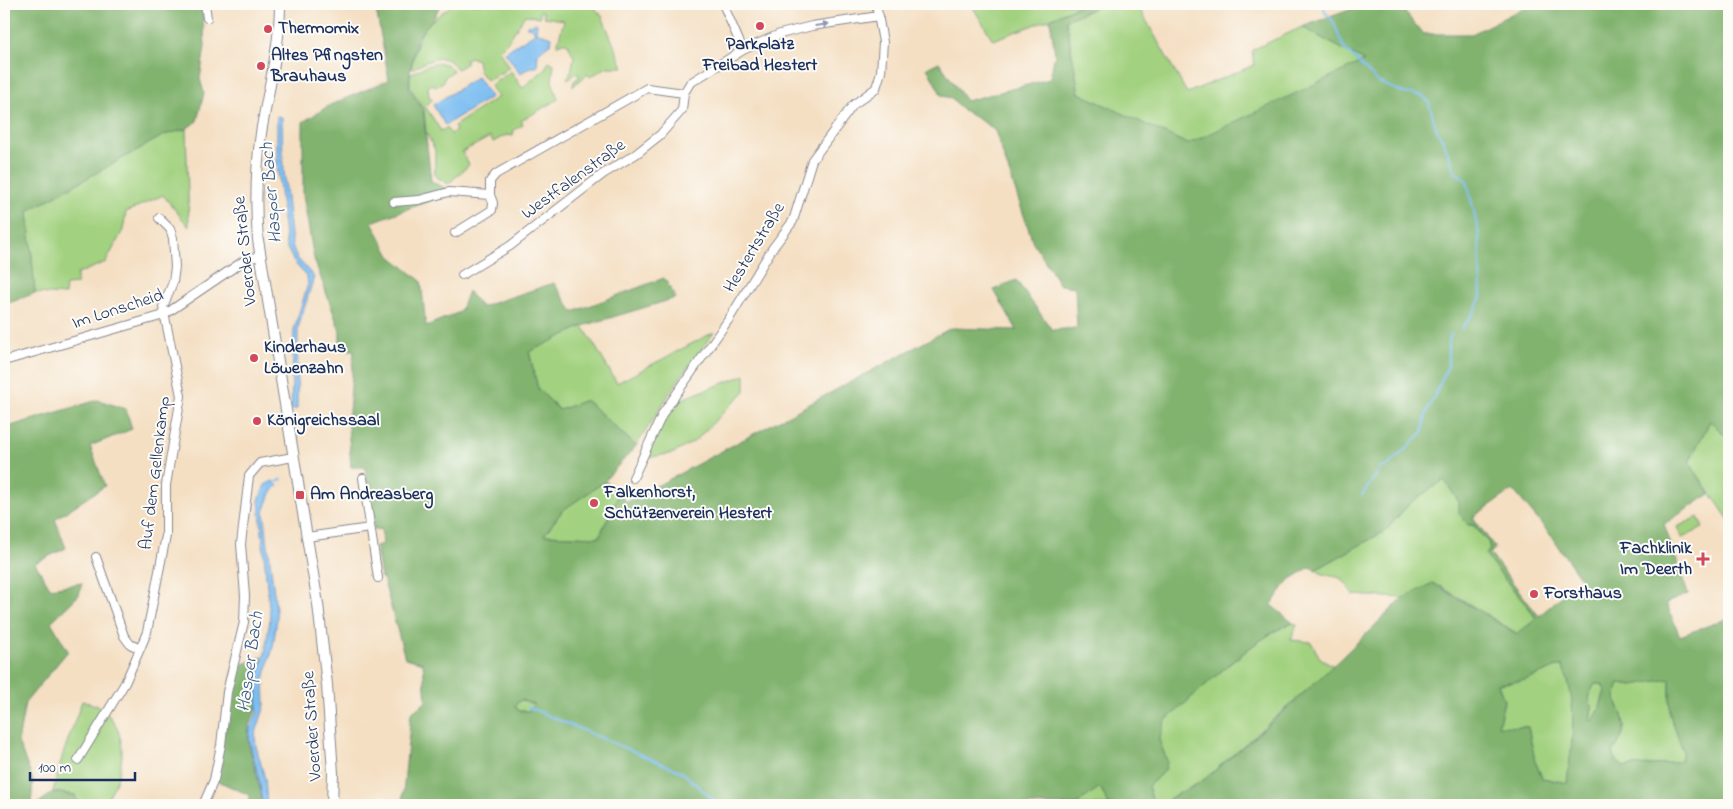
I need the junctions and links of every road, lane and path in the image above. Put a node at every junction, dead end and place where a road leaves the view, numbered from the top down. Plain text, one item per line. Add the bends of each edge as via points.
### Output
1 (205, 4) edge
2 (280, 4) edge
3 (723, 4) edge
4 (876, 4) edge
5 (879, 16) junction
6 (207, 18) dead end
7 (743, 50) junction
8 (684, 93) junction
9 (490, 195) junction
10 (394, 202) dead end
11 (159, 218) dead end
12 (455, 233) dead end
13 (259, 256) junction
14 (462, 275) dead end
15 (164, 315) junction
16 (4, 361) edge
17 (293, 457) junction
18 (363, 478) dead end
19 (633, 478) dead end
20 (370, 528) junction
21 (307, 537) junction
22 (96, 556) dead end
23 (378, 578) dead end
24 (140, 649) junction
25 (78, 760) dead end
26 (203, 805) edge
27 (332, 805) edge

1 - 6 street
2 - 13 main road, Voerder Straße via 256,175
3 - 7 street
4 - 5 street, Hestertstraße
7 -> 5 street, Westfalenstraße via 788,32
5 - 19 street, Hestertstraße via 883,56 876,88 853,105 812,160 793,221 663,413
7 - 8 street, Westfalenstraße via 690,83
8 - 9 street, Westfalenstraße via 647,88 496,174 490,181
8 - 14 street, Westfalenstraße via 682,110 660,135 510,246
9 - 10 street via 449,192 419,200
9 - 12 street, Westfalenstraße via 492,210
11 - 15 street, Auf dem Gellenkamp via 170,229 174,252 173,282 163,306
13 - 15 street, Im Lonscheid via 245,260
13 - 17 main road, Voerder Straße
15 - 16 street, Im Lonscheid
15 - 24 street, Auf dem Gellenkamp via 181,396 166,484 166,536 147,632
17 - 21 main road
17 - 26 street via 260,463 249,476 241,544 244,622 227,692 214,780
18 - 20 street
20 - 21 street
20 - 23 street
21 - 27 main road, Voerder Straße via 324,645 333,773
22 - 24 street via 124,636
24 - 25 street, Auf dem Gellenkamp via 126,683

